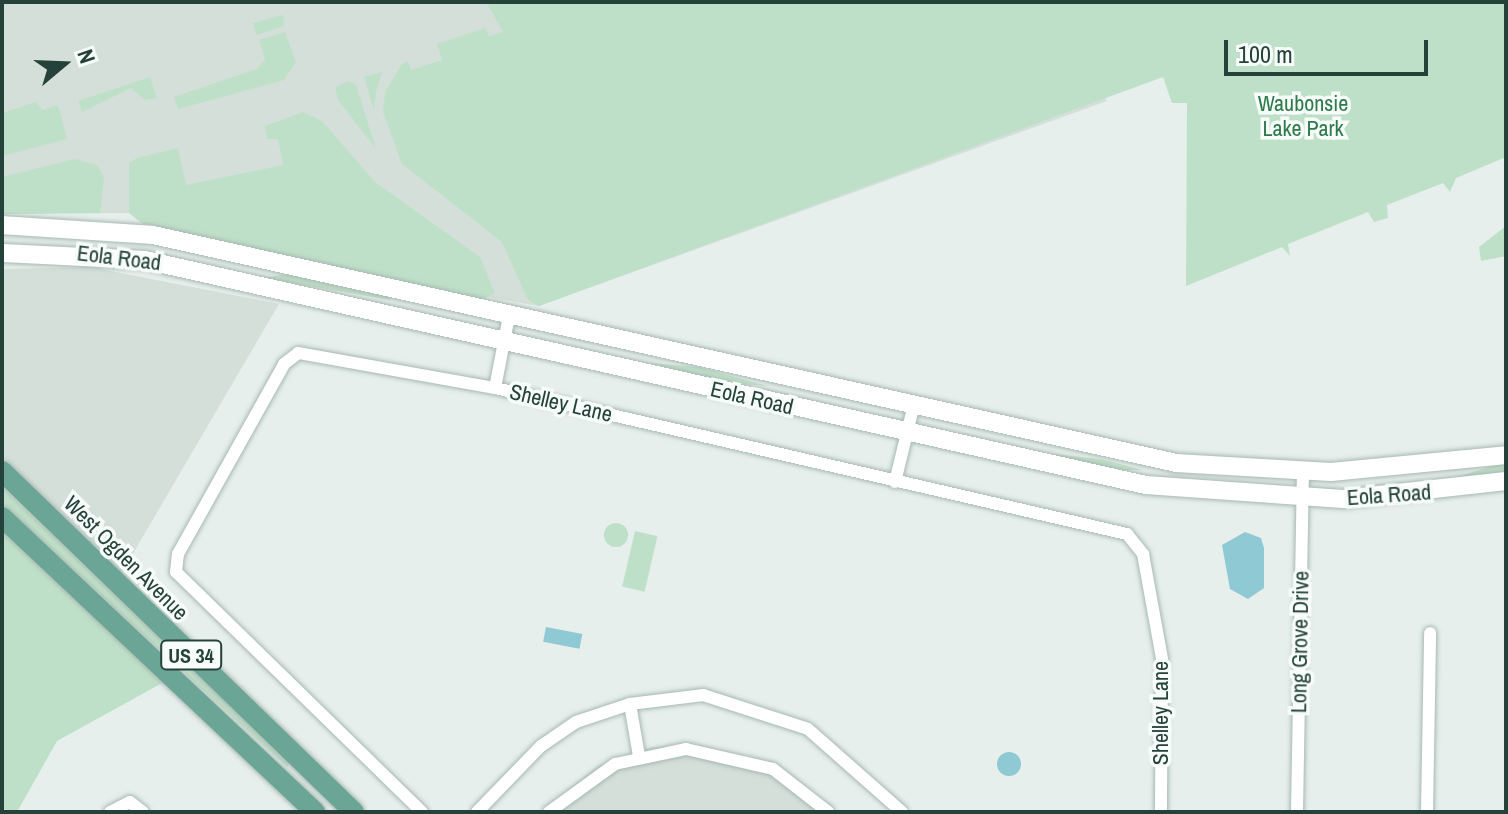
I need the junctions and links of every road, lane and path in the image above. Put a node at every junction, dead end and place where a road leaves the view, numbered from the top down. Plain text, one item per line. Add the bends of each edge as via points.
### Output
1 (2, 225) edge
2 (2, 253) edge
3 (509, 316) junction
4 (505, 341) junction
5 (495, 388) junction
6 (913, 408) junction
7 (907, 433) junction
8 (1506, 455) edge
9 (2, 471) edge
10 (1303, 472) junction
11 (1506, 481) edge
12 (895, 482) junction
13 (1302, 499) junction
14 (2, 517) edge
15 (1430, 633) dead end
16 (630, 704) junction
17 (639, 756) junction
18 (110, 812) edge
19 (143, 812) edge
20 (315, 812) edge
21 (354, 812) edge
22 (422, 812) edge
23 (477, 812) edge
24 (549, 812) edge
25 (828, 812) edge
26 (902, 812) edge
27 (1161, 812) edge
28 (1297, 812) edge
29 (1427, 812) edge

1 - 3 main road, Eola Road via 153,235
2 - 4 main road, Eola Road via 119,255
3 - 4 street
3 - 6 main road, Eola Road
4 - 5 street
4 - 7 main road, Eola Road
5 - 12 street, Shelley Lane
5 - 22 street, Shelley Lane via 298,353 284,364 175,562 189,590
6 - 7 street
6 - 10 main road, Eola Road via 1151,459
7 - 12 street
7 - 13 main road, Eola Road via 1146,485
8 - 10 main road, Eola Road
9 - 21 main road, West Ogden Avenue / US 34
10 - 13 street, Long Grove Drive
11 - 13 main road, Eola Road
12 - 27 street, Shelley Lane via 1134,539 1162,659
13 - 28 street, Long Grove Drive
14 - 20 main road, US 34
15 - 29 street
16 - 17 street
16 - 23 street via 559,731
16 - 26 street via 703,695 785,718 838,749
17 - 24 street via 585,780
17 - 25 street via 686,749 740,757 773,769
18 - 19 street via 130,802

